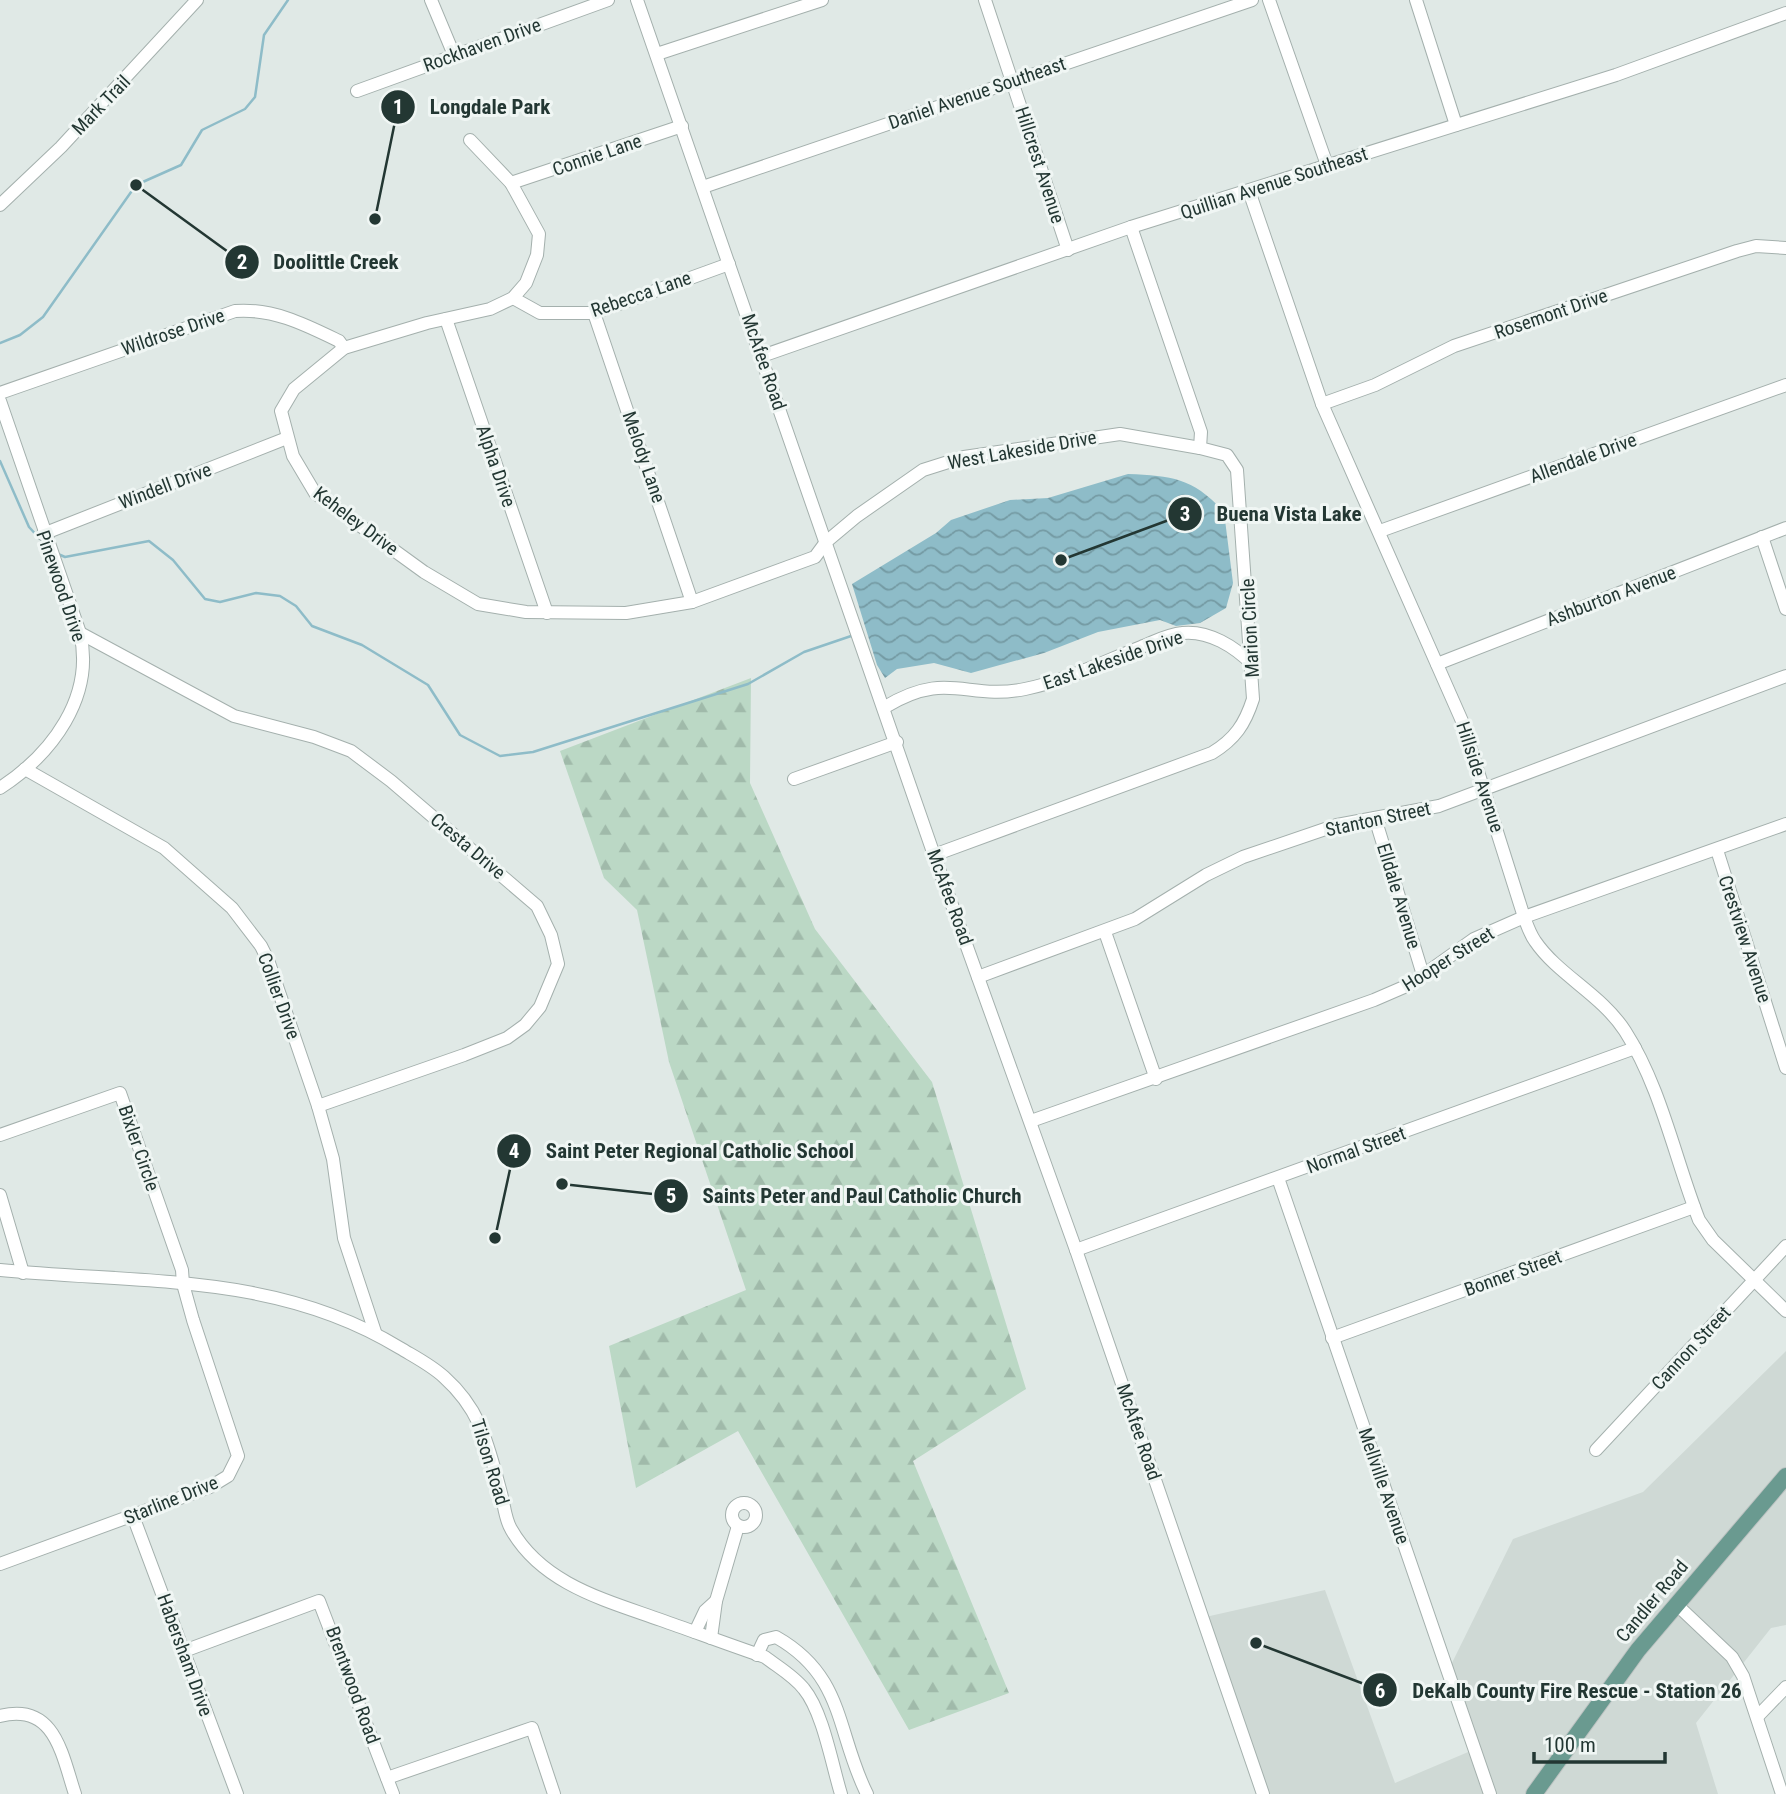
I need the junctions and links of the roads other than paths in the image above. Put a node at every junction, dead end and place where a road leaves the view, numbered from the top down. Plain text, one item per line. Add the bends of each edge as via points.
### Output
1 (197, 0) edge
2 (431, 0) edge
3 (608, 0) edge
4 (637, 0) edge
5 (822, 0) edge
6 (985, 0) edge
7 (1252, 0) edge
8 (1269, 0) edge
9 (1416, 0) edge
10 (1786, 13) edge
11 (657, 54) junction
12 (454, 55) junction
13 (1012, 82) junction
14 (357, 91) dead end
15 (1456, 125) junction
16 (682, 126) junction
17 (470, 140) dead end
18 (1326, 165) junction
19 (511, 183) junction
20 (703, 187) junction
21 (1249, 191) junction
22 (0, 205) edge
23 (1131, 227) junction
24 (1786, 248) edge
25 (1068, 250) junction
26 (729, 264) junction
27 (513, 298) junction
28 (594, 313) junction
29 (446, 319) junction
30 (344, 348) junction
31 (762, 356) junction
32 (1786, 385) edge
33 (0, 393) edge
34 (0, 401) edge
35 (1322, 404) junction
36 (287, 438) junction
37 (1200, 448) junction
38 (1786, 528) edge
39 (1380, 531) junction
40 (43, 534) junction
41 (1762, 537) junction
42 (826, 542) junction
43 (692, 602) junction
44 (1786, 609) edge
45 (547, 613) junction
46 (80, 633) junction
47 (1437, 664) junction
48 (1253, 666) junction
49 (1786, 676) edge
50 (885, 708) junction
51 (897, 742) junction
52 (25, 769) junction
53 (794, 779) dead end
54 (0, 788) edge
55 (1485, 789) junction
56 (1376, 818) junction
57 (1786, 824) edge
58 (1717, 850) junction
59 (934, 855) junction
60 (1524, 917) junction
61 (1105, 932) junction
62 (1423, 975) junction
63 (978, 977) junction
64 (1635, 1048) junction
65 (1786, 1068) edge
66 (1156, 1079) junction
67 (318, 1106) junction
68 (1031, 1121) junction
69 (0, 1135) edge
70 (1278, 1178) junction
71 (0, 1195) edge
72 (1694, 1207) junction
73 (1786, 1246) edge
74 (1076, 1250) junction
75 (0, 1270) edge
76 (23, 1273) junction
77 (1753, 1281) junction
78 (183, 1284) junction
79 (1786, 1311) edge
80 (375, 1332) junction
81 (1332, 1338) junction
82 (1596, 1450) dead end
83 (1786, 1476) edge
84 (133, 1516) junction
85 (738, 1526) dead end
86 (0, 1564) edge
87 (716, 1601) junction
88 (1677, 1605) junction
89 (695, 1632) junction
90 (711, 1638) junction
91 (184, 1651) junction
92 (757, 1654) junction
93 (1786, 1687) edge
94 (0, 1716) edge
95 (1758, 1716) junction
96 (387, 1778) junction
97 (75, 1794) edge
98 (237, 1794) edge
99 (393, 1794) edge
100 (554, 1794) edge
101 (841, 1794) edge
102 (867, 1794) edge
103 (1263, 1794) edge
104 (1490, 1794) edge
105 (1534, 1794) edge
106 (1782, 1794) edge

1 - 22 street, Mark Trail via 61,147
2 - 12 street
3 - 12 street, Rockhaven Drive
4 - 11 street, McAfee Road
5 - 11 street
6 - 13 street, Hillcrest Avenue
7 - 13 street, Daniel Avenue Southeast
8 - 18 street
9 - 15 street
10 - 15 street, Quillian Avenue Southeast via 1616,75
11 - 16 street, McAfee Road
12 - 14 street, Rockhaven Drive
13 - 20 street, Daniel Avenue Southeast
13 - 25 street, Hillcrest Avenue
15 - 18 street, Quillian Avenue Southeast
16 - 19 street, Connie Lane
16 - 20 street, McAfee Road
17 - 19 street
18 - 21 street, Quillian Avenue Southeast
19 - 27 street via 539,234 526,284
20 - 26 street, McAfee Road
21 - 23 street, Quillian Avenue Southeast
21 - 35 street, Hillside Avenue
23 - 25 street, Quillian Avenue Southeast
23 - 37 street via 1201,432
24 - 35 street, Rosemont Drive via 1756,246 1737,251 1454,346 1375,385
25 - 31 street, Quillian Avenue Southeast
26 - 28 street, Rebecca Lane
26 - 31 street, McAfee Road
27 - 28 street, Rebecca Lane via 540,313
27 - 29 street, Keheley Drive
28 - 43 street, Melody Lane
29 - 30 street, Keheley Drive
29 - 45 street, Alpha Drive
30 - 33 street, Wildrose Drive via 339,341 293,319 235,311
30 - 36 street, Keheley Drive via 294,389 283,404
31 - 42 street, McAfee Road
32 - 39 street, Allendale Drive
34 - 40 street, Pinewood Drive
35 - 39 street, Hillside Avenue
36 - 40 street, Windell Drive
36 - 45 street, Keheley Drive via 297,466 315,493 425,572 478,604
37 - 42 street, West Lakeside Drive via 1120,434 964,457 923,470
37 - 48 street, Marion Circle via 1227,455 1237,470
38 - 41 street, Ashburton Avenue
39 - 47 street, Hillside Avenue
40 - 46 street, Pinewood Drive
41 - 44 street
41 - 47 street, Ashburton Avenue
42 - 43 street, Keheley Drive via 815,557
42 - 50 street, McAfee Road
43 - 45 street, Keheley Drive via 626,613
46 - 52 street, Pinewood Drive via 85,672 79,696 57,733
46 - 67 street, Cresta Drive via 234,716 351,751 537,906 558,964 540,1007 525,1025 507,1038 464,1055
47 - 55 street, Hillside Avenue
48 - 50 street, East Lakeside Drive via 1212,637 1182,633 1039,686 1010,692 934,686 905,695
48 - 59 street, Marion Circle via 1254,699 1247,720 1212,753
49 - 55 street, Stanton Street
50 - 51 street, McAfee Road
51 - 53 street
51 - 59 street, McAfee Road
52 - 54 street, Pinewood Drive
52 - 67 street, Collier Drive via 164,848 247,925 268,960
55 - 56 street, Stanton Street via 1439,806
55 - 60 street, Hillside Avenue
56 - 61 street, Stanton Street via 1337,825 1243,857
56 - 62 street, Elldale Avenue
57 - 58 street, Hooper Street
58 - 60 street, Hooper Street
58 - 65 street, Crestview Avenue
59 - 63 street, McAfee Road
60 - 62 street, Hooper Street via 1474,939
60 - 64 street, Hillside Avenue via 1535,941 1610,1012
61 - 63 street, Stanton Street
61 - 66 street
62 - 66 street, Hooper Street via 1374,1000
63 - 68 street, McAfee Road
64 - 70 street, Normal Street
64 - 72 street, Hillside Avenue
66 - 68 street, Hooper Street
67 - 80 street, Collier Drive via 333,1158 344,1238
68 - 74 street, McAfee Road
69 - 78 street, Bixler Circle via 120,1093
70 - 74 street, Normal Street
70 - 81 street, Mellville Avenue
71 - 76 street
72 - 77 street, Hillside Avenue via 1713,1240
72 - 81 street, Bonner Street
73 - 77 street, Cannon Street
74 - 103 street, McAfee Road
75 - 76 street, Tilson Road
76 - 78 street, Tilson Road
77 - 79 street, Hillside Avenue
77 - 82 street, Cannon Street
78 - 80 street, Tilson Road via 270,1294
78 - 84 street, Starline Drive via 236,1441 237,1463 228,1476 210,1487
80 - 89 street, Tilson Road via 442,1375 474,1409 510,1528 541,1565 580,1591
81 - 104 street, Mellville Avenue
83 - 88 main road, Candler Road
84 - 86 street, Starline Drive
84 - 91 street, Habersham Drive
85 - 87 street
87 - 89 street
87 - 90 street
88 - 95 street via 1732,1657
88 - 105 main road, Candler Road via 1638,1650
89 - 90 street, Tilson Road
90 - 92 street, Tilson Road
91 - 96 street, Brentwood Road via 316,1600 325,1609
91 - 98 street, Habersham Drive
92 - 101 street, Tilson Road via 806,1690
92 - 102 street via 764,1640 776,1637 815,1668 830,1689
93 - 95 street
94 - 97 street via 31,1716 51,1729
95 - 106 street
96 - 99 street, Brentwood Road
96 - 100 street via 532,1728

